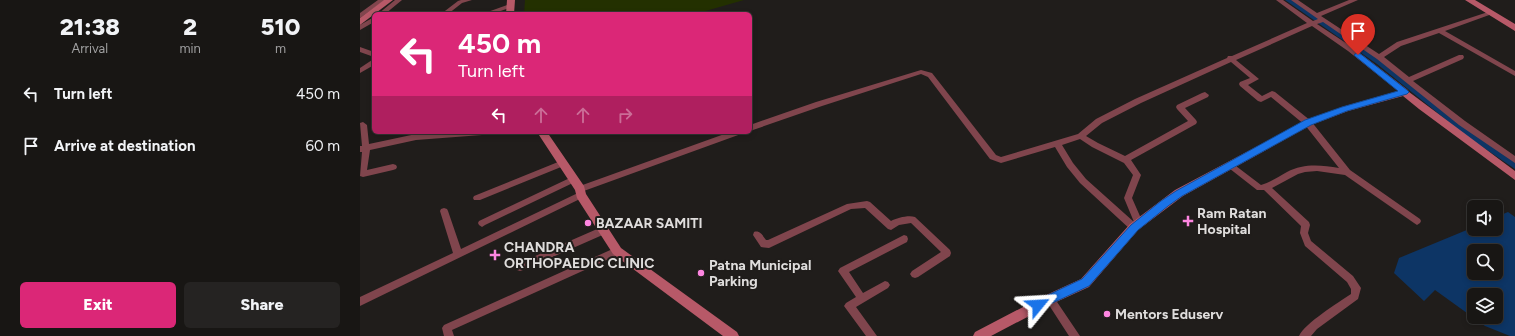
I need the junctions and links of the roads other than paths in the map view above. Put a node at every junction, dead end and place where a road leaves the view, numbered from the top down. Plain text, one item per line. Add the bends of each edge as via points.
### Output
1 (382, 0) edge
2 (389, 0) edge
3 (399, 0) edge
4 (469, 0) edge
5 (1279, 0) edge
6 (1294, 0) edge
7 (1355, 0) edge
8 (1469, 0) edge
9 (510, 7) edge
10 (360, 9) edge
11 (368, 11) junction
12 (373, 12) edge
13 (384, 12) edge
14 (447, 12) edge
15 (492, 12) edge
16 (372, 13) edge
17 (1490, 13) junction
18 (360, 16) edge
19 (372, 20) edge
20 (1317, 20) junction
21 (360, 22) edge
22 (360, 28) edge
23 (1515, 28) edge
24 (1441, 31) junction
25 (360, 49) edge
26 (372, 54) edge
27 (1379, 56) junction
28 (1461, 57) dead end
29 (1230, 58) junction
30 (372, 63) edge
31 (360, 71) edge
32 (1515, 74) edge
33 (1408, 80) junction
34 (1410, 91) junction
35 (1205, 95) dead end
36 (1308, 123) junction
37 (360, 126) edge
38 (752, 127) edge
39 (449, 134) edge
40 (543, 134) edge
41 (732, 134) edge
42 (1081, 136) junction
43 (1058, 145) junction
44 (363, 149) edge
45 (1125, 160) junction
46 (1515, 160) edge
47 (563, 163) junction
48 (1229, 165) junction
49 (393, 167) dead end
50 (1347, 172) junction
51 (1514, 175) edge
52 (574, 179) junction
53 (1266, 187) junction
54 (581, 192) junction
55 (477, 198) dead end
56 (444, 211) dead end
57 (1417, 221) dead end
58 (482, 222) dead end
59 (1137, 225) junction
60 (604, 230) junction
61 (757, 236) dead end
62 (904, 239) dead end
63 (617, 251) junction
64 (458, 255) junction
65 (520, 267) dead end
66 (915, 274) dead end
67 (885, 285) dead end
68 (1050, 298) junction
69 (862, 299) junction
70 (360, 302) edge
71 (449, 336) edge
72 (733, 336) edge
73 (872, 336) edge
74 (979, 336) edge
75 (1074, 336) edge
76 (1304, 336) edge

1 - 11 street
2 - 12 street
3 - 13 street
4 - 14 street via 460,2
5 - 20 street
6 - 20 street
7 - 20 street
8 - 17 street
9 - 15 street
10 - 11 street
11 - 18 street
16 - 21 street
17 - 23 street
17 - 24 street
19 - 22 street
20 - 27 street
20 - 29 street
20 - 34 street via 1360,57
24 - 27 street via 1400,44
24 - 32 street
25 - 26 street
27 - 33 street
28 - 33 street
29 - 36 street via 1255,79 1243,84 1261,99 1272,94
29 - 42 street via 1105,118
30 - 31 street
33 - 34 street
34 - 36 street via 1345,109
34 - 46 street
34 - 51 street via 1422,107
35 - 45 street via 1180,107 1193,122
36 - 48 street
36 - 50 street
37 - 44 street via 364,125
38 - 43 street via 920,72 930,75 993,157 1001,160
39 - 44 street via 416,136
40 - 47 street
41 - 54 street via 644,165
42 - 43 street
42 - 45 street
43 - 59 street via 1083,181
44 - 49 street via 364,174
45 - 59 street via 1137,176 1128,198
47 - 52 street
47 - 55 street
48 - 53 street via 1256,186
48 - 59 street via 1174,197
50 - 53 street via 1305,168
50 - 57 street
52 - 54 street
52 - 58 street
53 - 76 street via 1306,225 1304,233 1308,243 1350,279 1356,288 1355,296
54 - 60 street
54 - 64 street
56 - 64 street
59 - 68 street via 1085,282
60 - 63 street
60 - 65 street
61 - 66 street via 764,244 769,244 850,206 867,204 891,226 912,219 947,253
62 - 69 street via 844,270
63 - 71 street via 447,328
63 - 72 street
64 - 70 street
67 - 69 street
68 - 74 street
68 - 75 street
69 - 73 street via 849,306

